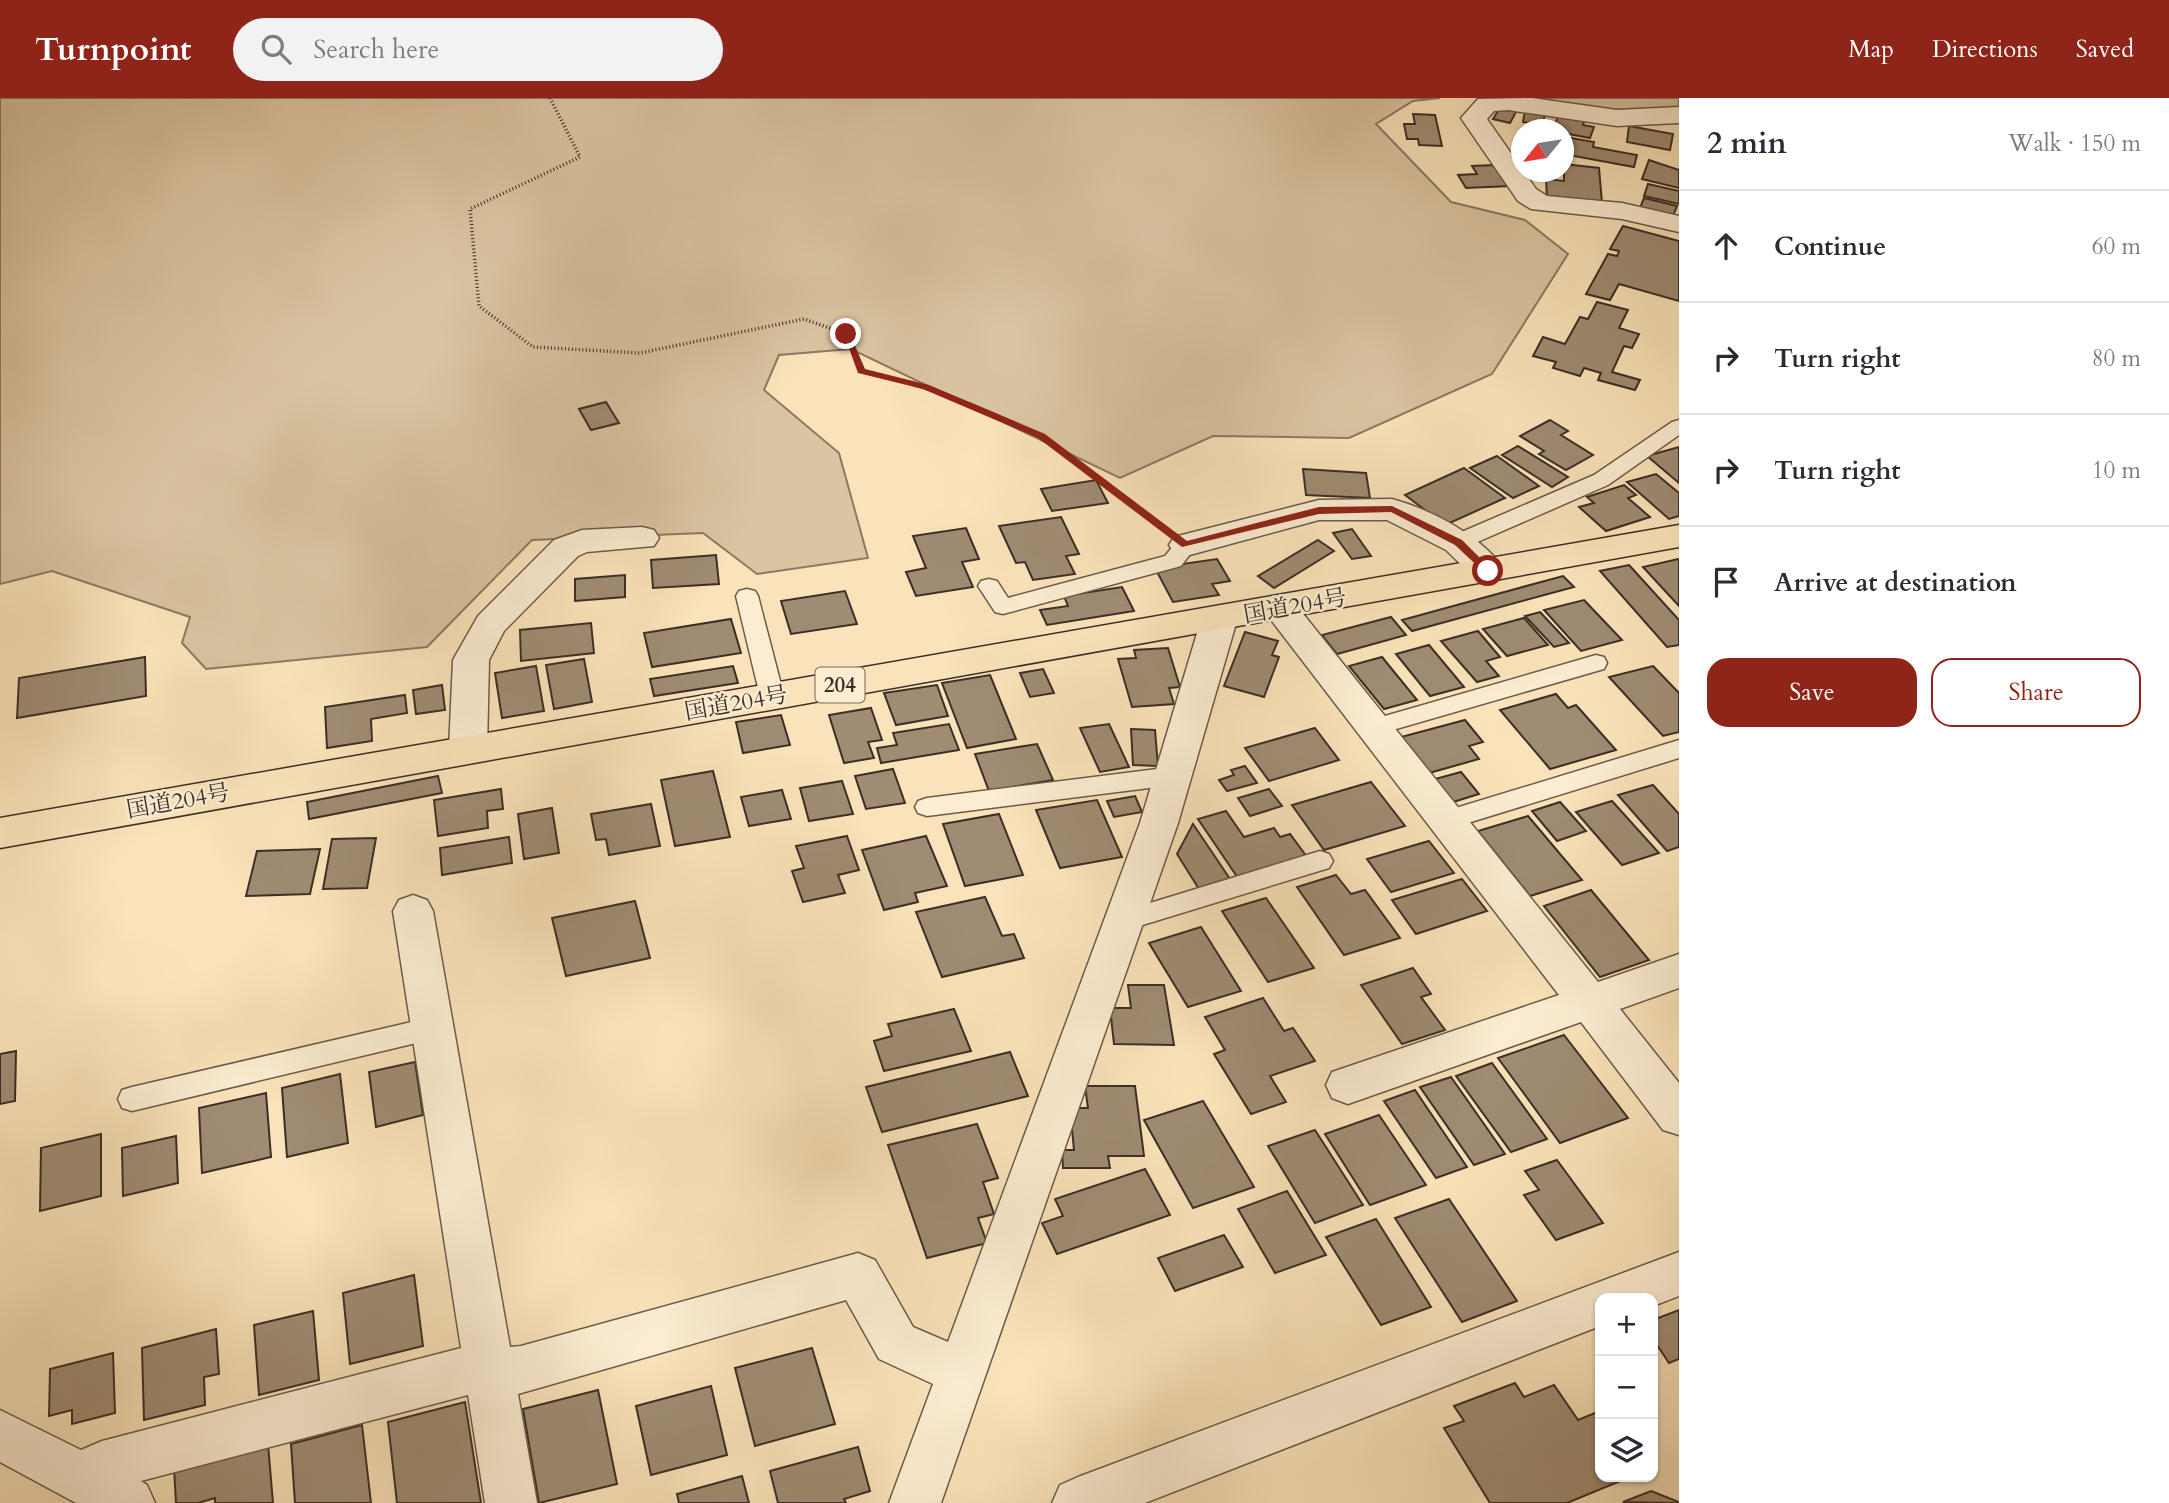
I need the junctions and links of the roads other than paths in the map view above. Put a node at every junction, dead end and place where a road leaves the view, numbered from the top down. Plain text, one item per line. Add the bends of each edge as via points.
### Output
1 (1679, 115) edge
2 (1679, 225) edge
3 (1679, 426) edge
4 (1679, 536) edge
5 (642, 538) dead end
6 (1458, 542) junction
7 (1186, 545) joint
8 (1488, 571) junction
9 (989, 586) dead end
10 (747, 596) dead end
11 (1280, 608) junction
12 (1219, 620) junction
13 (1596, 663) dead end
14 (772, 696) junction
15 (1372, 728) junction
16 (1679, 748) edge
17 (468, 749) junction
18 (1173, 776) junction
19 (927, 807) dead end
20 (1445, 821) junction
21 (0, 833) edge
22 (1320, 861) dead end
23 (413, 911) dead end
24 (1124, 921) junction
25 (1679, 971) edge
26 (1589, 1002) junction
27 (433, 1028) junction
28 (1348, 1085) dead end
29 (132, 1099) dead end
30 (1679, 1116) edge
31 (1679, 1274) edge
32 (1628, 1293) edge
33 (1595, 1306) edge
34 (489, 1370) junction
35 (961, 1372) junction
36 (0, 1435) edge
37 (83, 1479) junction
38 (129, 1503) edge
39 (511, 1503) edge
40 (915, 1503) edge
41 (1078, 1503) edge

1 - 2 street via 1617,118 1508,102 1487,104 1475,118 1527,195 1541,203 1622,211
3 - 6 lane via 1601,480
4 - 8 highway, 国道204号 / 204
5 - 17 street via 582,541 566,548 490,624 471,660
6 - 7 street via 1392,509 1319,510
6 - 8 street
7 - 9 lane via 1173,561 1003,607
8 - 11 highway, 国道204号 / 204
10 - 14 lane
11 - 12 highway, 国道204号 / 204
11 - 15 street
12 - 14 highway, 国道204号 / 204
12 - 18 street
13 - 15 lane
14 - 17 highway, 国道204号 / 204
15 - 20 street
16 - 20 lane
17 - 21 highway, 国道204号 / 204
18 - 19 lane
18 - 24 street
20 - 26 street
22 - 24 lane
23 - 27 street
24 - 35 street
25 - 26 street
26 - 28 street
26 - 30 street
27 - 29 lane
27 - 34 street
31 - 32 street
33 - 41 street
34 - 35 street via 521,1370 858,1275 896,1343
34 - 37 street via 463,1371 102,1466
34 - 39 street
35 - 40 street
36 - 37 street
37 - 38 street

